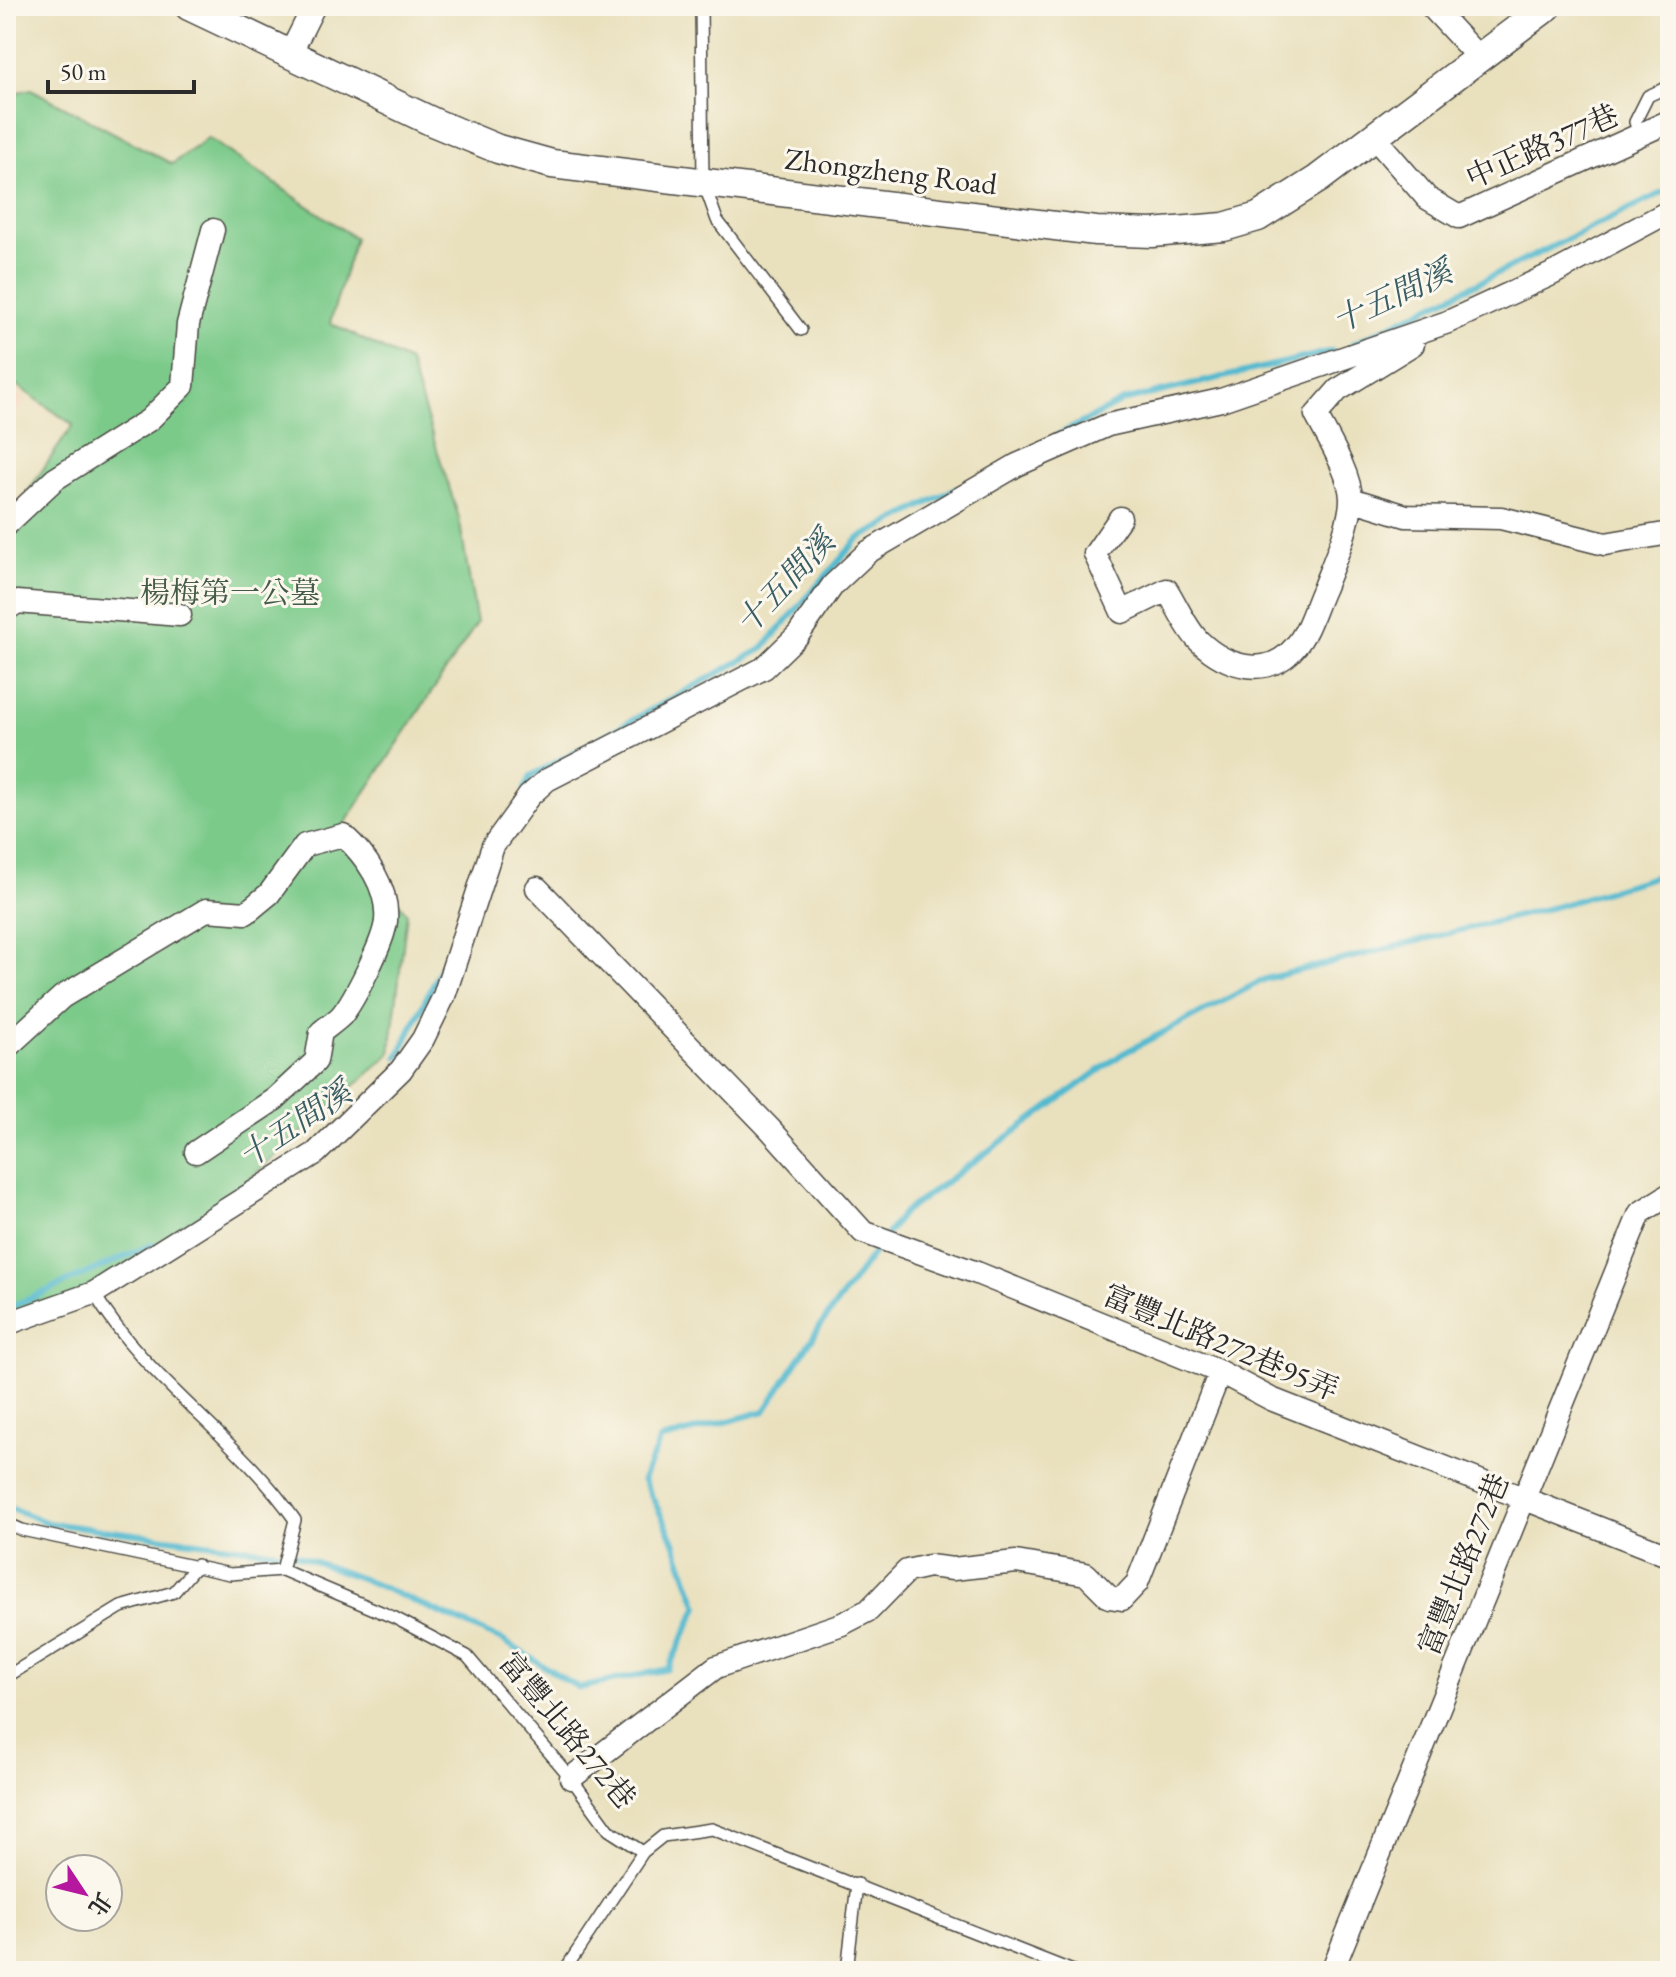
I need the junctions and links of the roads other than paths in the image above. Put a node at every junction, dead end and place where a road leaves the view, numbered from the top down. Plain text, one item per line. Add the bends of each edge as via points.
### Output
1 (189, 6) edge
2 (314, 6) edge
3 (701, 6) edge
4 (1431, 6) edge
5 (1548, 6) edge
6 (291, 52) junction
7 (1478, 57) junction
8 (1670, 86) edge
9 (1670, 121) edge
10 (1639, 135) junction
11 (1374, 137) junction
12 (703, 181) junction
13 (1670, 211) edge
14 (213, 230) dead end
15 (1448, 322) junction
16 (801, 330) dead end
17 (1351, 499) junction
18 (1120, 518) dead end
19 (6, 525) edge
20 (1670, 533) edge
21 (6, 610) edge
22 (180, 615) dead end
23 (537, 888) dead end
24 (6, 1048) edge
25 (196, 1152) dead end
26 (1670, 1194) edge
27 (94, 1293) junction
28 (6, 1324) edge
29 (1220, 1372) junction
30 (1522, 1497) junction
31 (6, 1523) edge
32 (1670, 1556) edge
33 (197, 1565) junction
34 (282, 1568) junction
35 (6, 1677) edge
36 (571, 1778) junction
37 (643, 1852) junction
38 (857, 1884) junction
39 (564, 1971) edge
40 (847, 1971) edge
41 (1073, 1971) edge
42 (1332, 1971) edge

1 - 6 street, Zhongzheng Road
2 - 6 street
3 - 12 lane
4 - 7 street
5 - 7 street, Zhongzheng Road
6 - 12 street, Zhongzheng Road via 498,149 552,164
7 - 11 street, Zhongzheng Road
8 - 10 lane via 1648,96 1635,122
9 - 10 street, 中正路377巷
10 - 11 street, 中正路377巷 via 1459,217 1427,198
11 - 12 street, Zhongzheng Road via 1258,217 1224,227 1152,233 1096,231
12 - 16 lane via 717,220
13 - 15 street
14 - 19 street via 188,324 183,386 149,420 55,479
15 - 17 street via 1338,390 1316,415 1337,454
15 - 27 street via 1221,400 1108,425 1017,465 868,552 833,585 798,635 764,668 547,780 493,846 444,996 401,1070 316,1153
17 - 18 street via 1336,556 1300,640 1288,655 1264,667 1232,665 1198,640 1167,590 1122,612 1095,554
17 - 20 street via 1406,516 1501,518 1605,544
21 - 22 street via 17,602
23 - 29 street, 富豐北路272巷95弄 via 863,1232
24 - 25 street via 62,997 206,910 246,913 269,894 305,845 343,835 379,881 386,921 372,956 341,1016 321,1032 316,1061 275,1099
26 - 30 street, 富豐北路272巷 via 1640,1213
27 - 28 street
27 - 34 lane via 114,1327 270,1484 295,1520
29 - 30 street, 富豐北路272巷95弄 via 1271,1399
29 - 36 street via 1137,1583 1122,1599 1109,1597 1086,1574 1016,1562 907,1571 869,1610 842,1624 716,1667
30 - 32 street, 富豐北路272巷95弄
30 - 42 street, 富豐北路272巷
31 - 33 lane, 富豐北路272巷
33 - 34 lane, 富豐北路272巷 via 230,1574
33 - 35 lane via 174,1592 121,1607
34 - 36 lane, 富豐北路272巷 via 467,1656
36 - 37 lane, 富豐北路272巷 via 609,1830
37 - 38 lane via 663,1836 712,1829
37 - 39 lane
38 - 40 lane
38 - 41 lane

